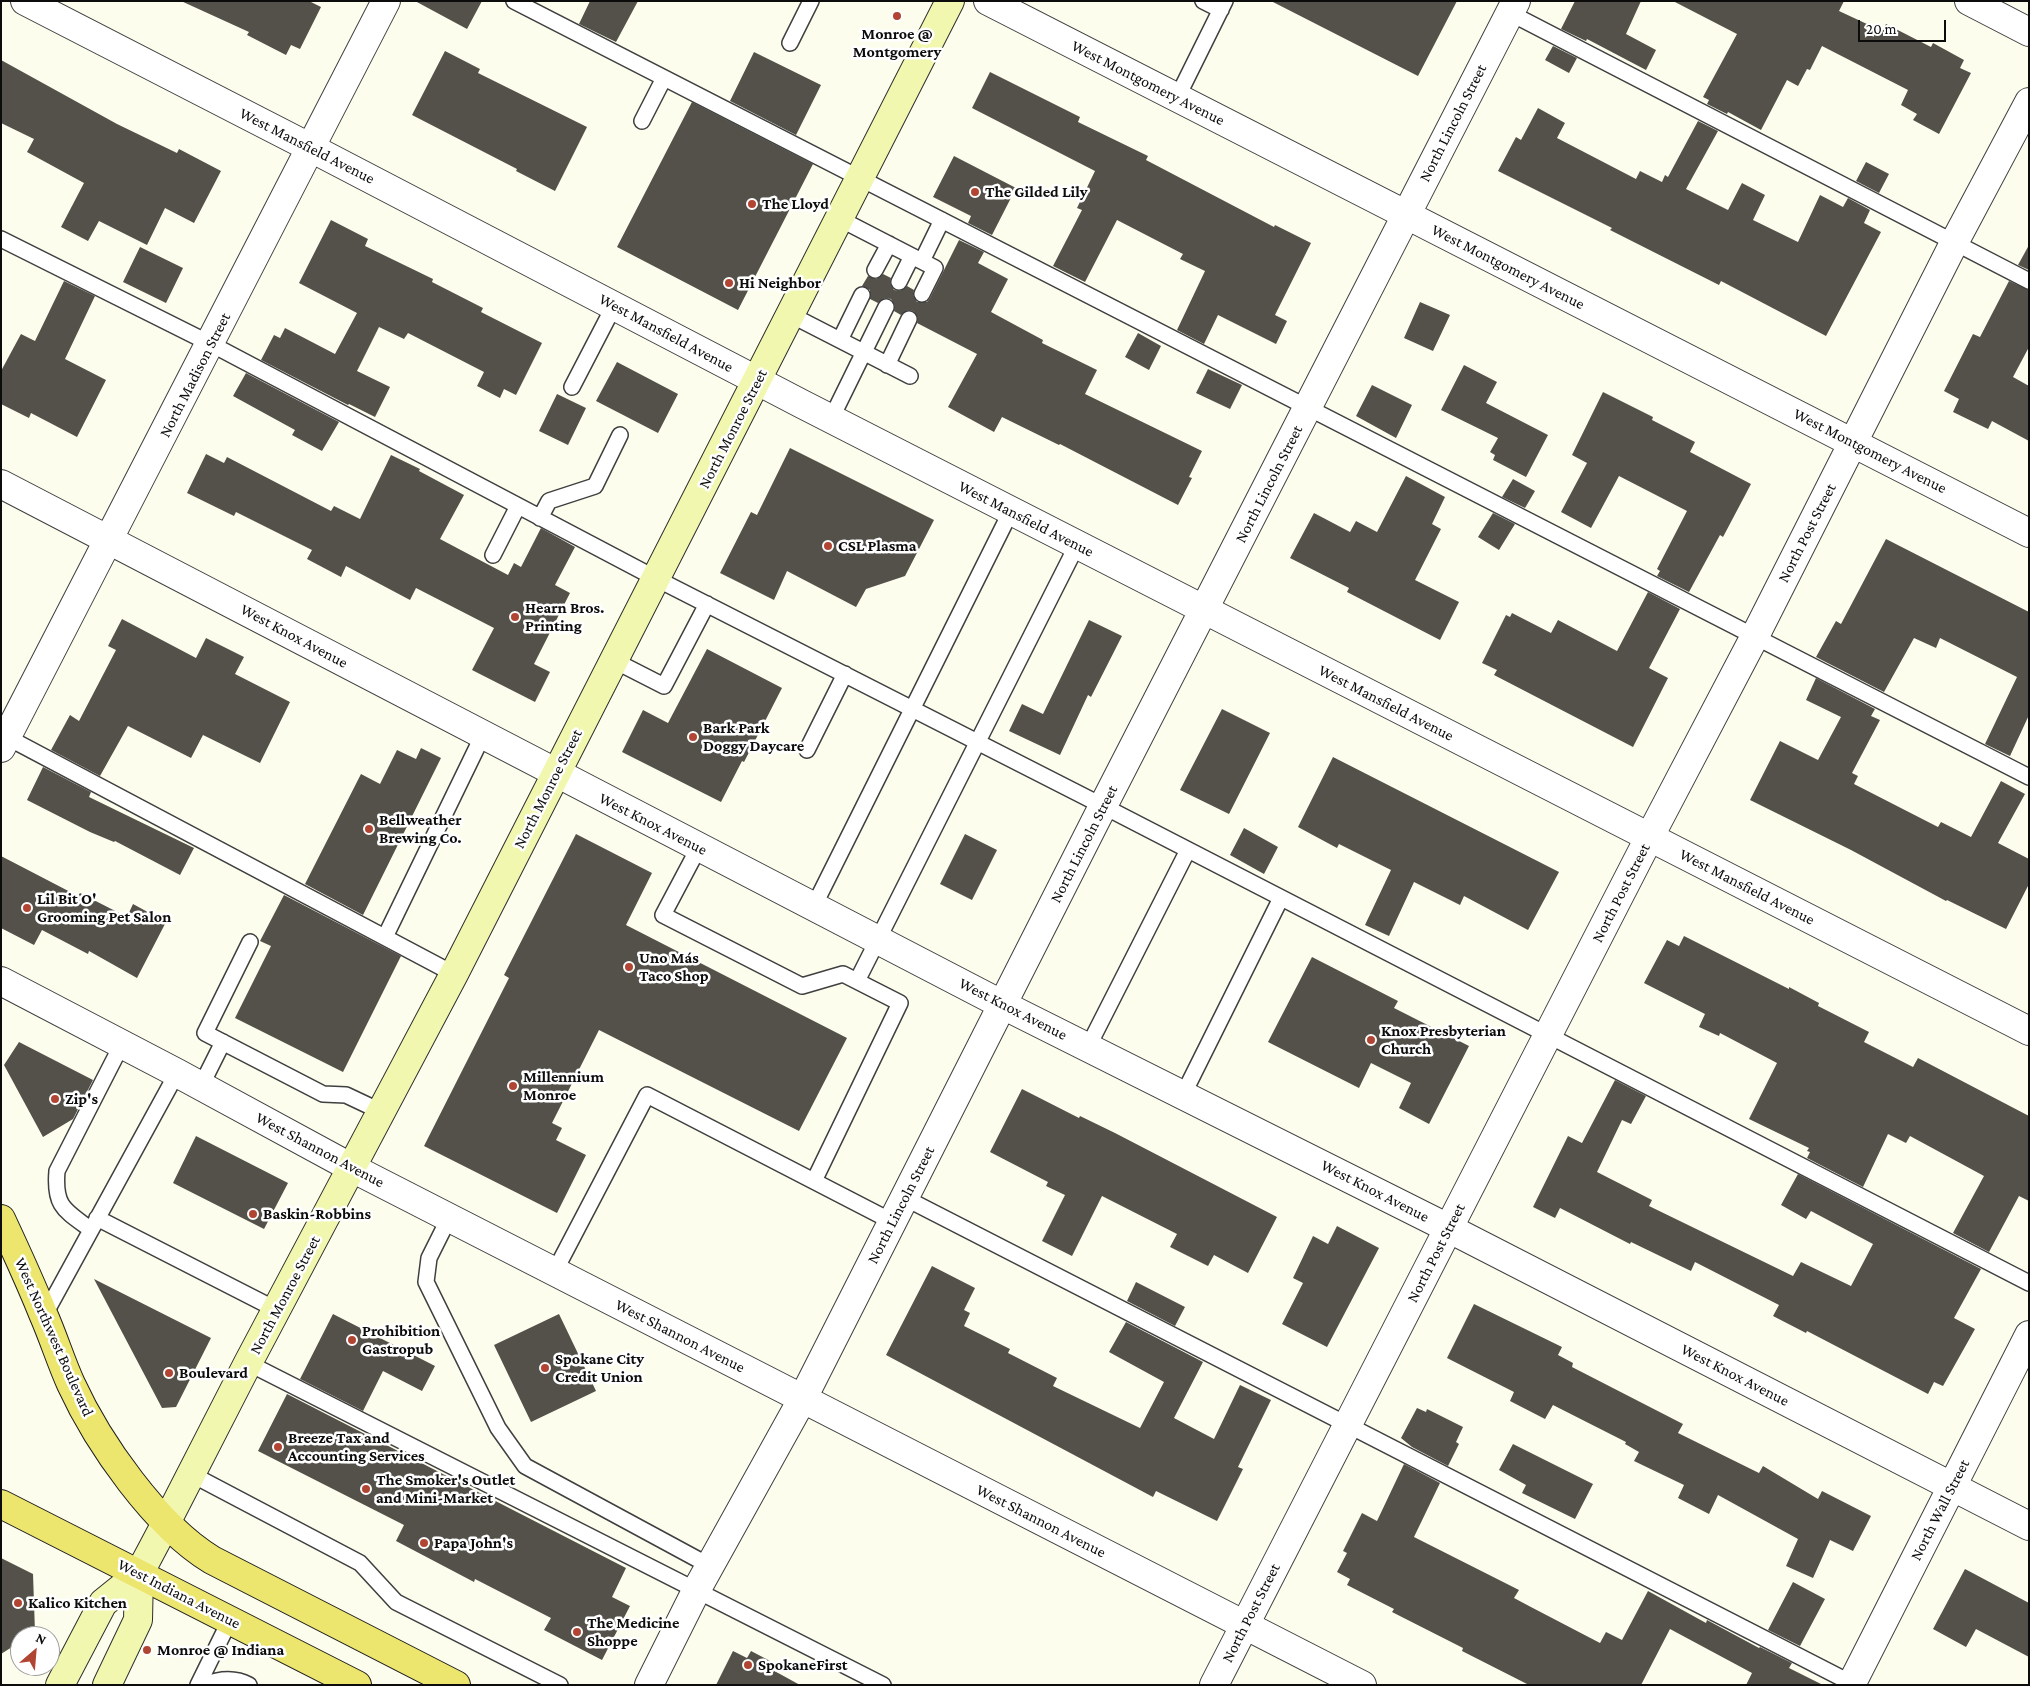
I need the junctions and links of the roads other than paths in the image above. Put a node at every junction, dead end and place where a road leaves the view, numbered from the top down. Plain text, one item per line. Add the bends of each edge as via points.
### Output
1 (25, 1) edge
2 (386, 1) edge
3 (514, 1) edge
4 (812, 1) edge
5 (950, 1) edge
6 (988, 1) edge
7 (1203, 1) edge
8 (1969, 1) edge
9 (1223, 6) edge
10 (1513, 7) edge
11 (2029, 32) edge
12 (790, 43) dead end
13 (664, 78) junction
14 (1177, 98) junction
15 (2029, 102) edge
16 (642, 121) dead end
17 (311, 148) junction
18 (860, 178) junction
19 (1406, 216) junction
20 (840, 219) junction
21 (942, 220) junction
22 (1, 239) edge
23 (1954, 243) junction
24 (889, 244) junction
25 (917, 258) junction
26 (875, 270) dead end
27 (2029, 281) edge
28 (899, 282) dead end
29 (922, 294) dead end
30 (862, 295) dead end
31 (614, 306) junction
32 (886, 307) dead end
33 (791, 315) junction
34 (909, 319) dead end
35 (840, 340) junction
36 (211, 344) junction
37 (864, 353) junction
38 (887, 365) junction
39 (910, 376) dead end
40 (757, 381) junction
41 (572, 387) dead end
42 (1308, 408) junction
43 (831, 419) junction
44 (620, 435) dead end
45 (1853, 441) junction
46 (1, 484) edge
47 (518, 506) junction
48 (1010, 511) junction
49 (540, 518) junction
50 (2029, 533) edge
51 (110, 540) junction
52 (1077, 545) junction
53 (493, 554) dead end
54 (657, 579) junction
55 (707, 604) junction
56 (1205, 610) junction
57 (1754, 636) junction
58 (615, 661) junction
59 (845, 674) junction
60 (912, 708) junction
61 (484, 735) junction
62 (3, 739) edge
63 (978, 742) junction
64 (807, 750) dead end
65 (556, 773) junction
66 (2029, 777) edge
67 (1103, 806) junction
68 (1649, 838) junction
69 (699, 847) junction
70 (1188, 850) junction
71 (1281, 898) junction
72 (814, 906) junction
73 (385, 937) junction
74 (878, 940) junction
75 (250, 942) dead end
76 (454, 974) junction
77 (1, 981) edge
78 (857, 981) junction
79 (1003, 1005) junction
80 (2029, 1031) edge
81 (1548, 1035) junction
82 (223, 1042) junction
83 (122, 1044) junction
84 (1088, 1047) junction
85 (177, 1073) junction
86 (201, 1086) junction
87 (1183, 1095) junction
88 (382, 1112) junction
89 (352, 1168) junction
90 (814, 1181) junction
91 (899, 1210) junction
92 (449, 1218) junction
93 (1, 1219) edge
94 (94, 1224) junction
95 (1448, 1228) junction
96 (555, 1272) junction
97 (2029, 1283) edge
98 (276, 1310) junction
99 (44, 1316) junction
100 (2029, 1335) edge
101 (248, 1363) junction
102 (803, 1398) junction
103 (1348, 1426) junction
104 (191, 1474) junction
105 (1953, 1486) junction
106 (1, 1504) edge
107 (166, 1523) junction
108 (2029, 1526) edge
109 (710, 1566) junction
110 (138, 1574) junction
111 (697, 1589) junction
112 (230, 1620) junction
113 (1244, 1625) junction
114 (1853, 1684) edge
115 (60, 1685) edge
116 (107, 1685) edge
117 (198, 1685) edge
118 (204, 1685) edge
119 (249, 1685) edge
120 (357, 1685) edge
121 (456, 1685) edge
122 (559, 1685) edge
123 (649, 1685) edge
124 (883, 1685) edge
125 (1214, 1685) edge
126 (1362, 1685) edge

1 - 17 street, West Mansfield Avenue
2 - 17 street, North Madison Street
3 - 13 lane
4 - 12 lane
5 - 18 main road, North Monroe Street
6 - 14 street, West Montgomery Avenue
7 - 9 lane
8 - 11 street
9 - 14 lane
10 - 19 street, North Lincoln Street
10 - 23 lane
13 - 16 lane
13 - 18 lane
14 - 19 street, West Montgomery Avenue
15 - 23 street, North Post Street
17 - 31 street, West Mansfield Avenue
17 - 36 street, North Madison Street
18 - 20 main road, North Monroe Street
18 - 21 lane
19 - 42 street, North Lincoln Street
19 - 45 street, West Montgomery Avenue
20 - 24 lane
20 - 33 main road, North Monroe Street
21 - 25 lane
21 - 42 lane
22 - 36 lane
23 - 27 lane
23 - 45 street, North Post Street
24 - 25 lane
24 - 26 lane
25 - 28 lane
25 - 29 lane via 935,268
30 - 35 lane
31 - 40 street, West Mansfield Avenue
31 - 41 lane
32 - 37 lane
33 - 35 lane
33 - 40 main road, North Monroe Street
34 - 38 lane
35 - 37 lane
36 - 47 lane
36 - 51 street, North Madison Street
37 - 38 lane
37 - 43 lane
38 - 39 lane
40 - 43 street, West Mansfield Avenue
40 - 54 main road, North Monroe Street
42 - 56 street, North Lincoln Street
42 - 57 lane
43 - 48 street, West Mansfield Avenue
44 - 49 lane via 595,486 549,501
45 - 50 street, West Montgomery Avenue
45 - 57 street, North Post Street
46 - 51 street, West Knox Avenue
47 - 49 lane
47 - 53 lane
48 - 52 street, West Mansfield Avenue
48 - 60 lane
49 - 54 lane
51 - 61 street, West Knox Avenue
51 - 62 street, North Madison Street
52 - 56 street, West Mansfield Avenue
52 - 63 lane
54 - 55 lane
54 - 58 main road, North Monroe Street
55 - 58 lane via 664,686
55 - 59 lane
56 - 67 street, North Lincoln Street
56 - 68 street, West Mansfield Avenue
57 - 66 lane
57 - 68 street, North Post Street
58 - 65 main road, North Monroe Street
59 - 60 lane
59 - 64 lane
60 - 63 lane
60 - 72 lane
61 - 65 street, West Knox Avenue
61 - 73 lane
62 - 73 lane
63 - 67 lane
63 - 74 lane
65 - 69 street, West Knox Avenue
65 - 76 main road, North Monroe Street
67 - 70 lane
67 - 79 street, North Lincoln Street
68 - 80 street, West Mansfield Avenue
68 - 81 street, North Post Street
69 - 72 street, West Knox Avenue
69 - 78 lane via 663,915 802,986 843,974
70 - 71 lane
70 - 84 lane
71 - 81 lane
71 - 87 lane
72 - 74 street, West Knox Avenue
73 - 76 lane
74 - 78 lane
74 - 79 street, West Knox Avenue
75 - 82 lane via 205,1033
76 - 88 main road, North Monroe Street
77 - 83 street, West Shannon Avenue
78 - 90 lane via 900,1003
79 - 84 street, West Knox Avenue
79 - 91 street, North Lincoln Street
81 - 95 street, North Post Street
81 - 97 lane
82 - 86 lane
82 - 88 lane via 323,1094 346,1095
83 - 85 street, West Shannon Avenue
83 - 94 lane via 57,1171 55,1190 65,1211
84 - 87 street, West Knox Avenue
85 - 86 street, West Shannon Avenue
85 - 94 lane
86 - 89 street, West Shannon Avenue
87 - 95 street, West Knox Avenue
88 - 89 main road, North Monroe Street
89 - 92 street, West Shannon Avenue
89 - 98 main road, North Monroe Street
90 - 91 lane
90 - 96 lane via 647,1095
91 - 102 street, North Lincoln Street
91 - 103 lane
92 - 96 street, West Shannon Avenue
92 - 109 lane via 429,1258 426,1282 498,1428 525,1466
93 - 99 main road, West Northwest Boulevard
94 - 98 lane
94 - 99 lane
95 - 103 street, North Post Street
95 - 105 street, West Knox Avenue
96 - 102 street, West Shannon Avenue
98 - 101 main road, North Monroe Street
99 - 107 main road, West Northwest Boulevard via 86,1413 128,1478
100 - 105 street, North Wall Street
101 - 104 main road, North Monroe Street
101 - 111 lane
102 - 109 street, North Lincoln Street
102 - 113 street, West Shannon Avenue
103 - 113 street, North Post Street
103 - 114 lane
104 - 107 main road, North Monroe Street
104 - 122 lane via 360,1563 396,1602
105 - 108 street, West Knox Avenue
105 - 114 street, North Wall Street
106 - 110 main road, West Indiana Avenue
107 - 110 main road, North Monroe Street
107 - 121 main road via 187,1544 212,1560
109 - 111 street, North Lincoln Street
110 - 112 main road, West Indiana Avenue
110 - 115 main road, North Monroe Street via 103,1603
110 - 116 main road, North Monroe Street via 138,1620
111 - 123 street, North Lincoln Street
111 - 124 lane
112 - 117 lane
112 - 120 main road, West Indiana Avenue
113 - 125 street, North Post Street
113 - 126 street, West Shannon Avenue
118 - 119 lane via 218,1679 240,1680

